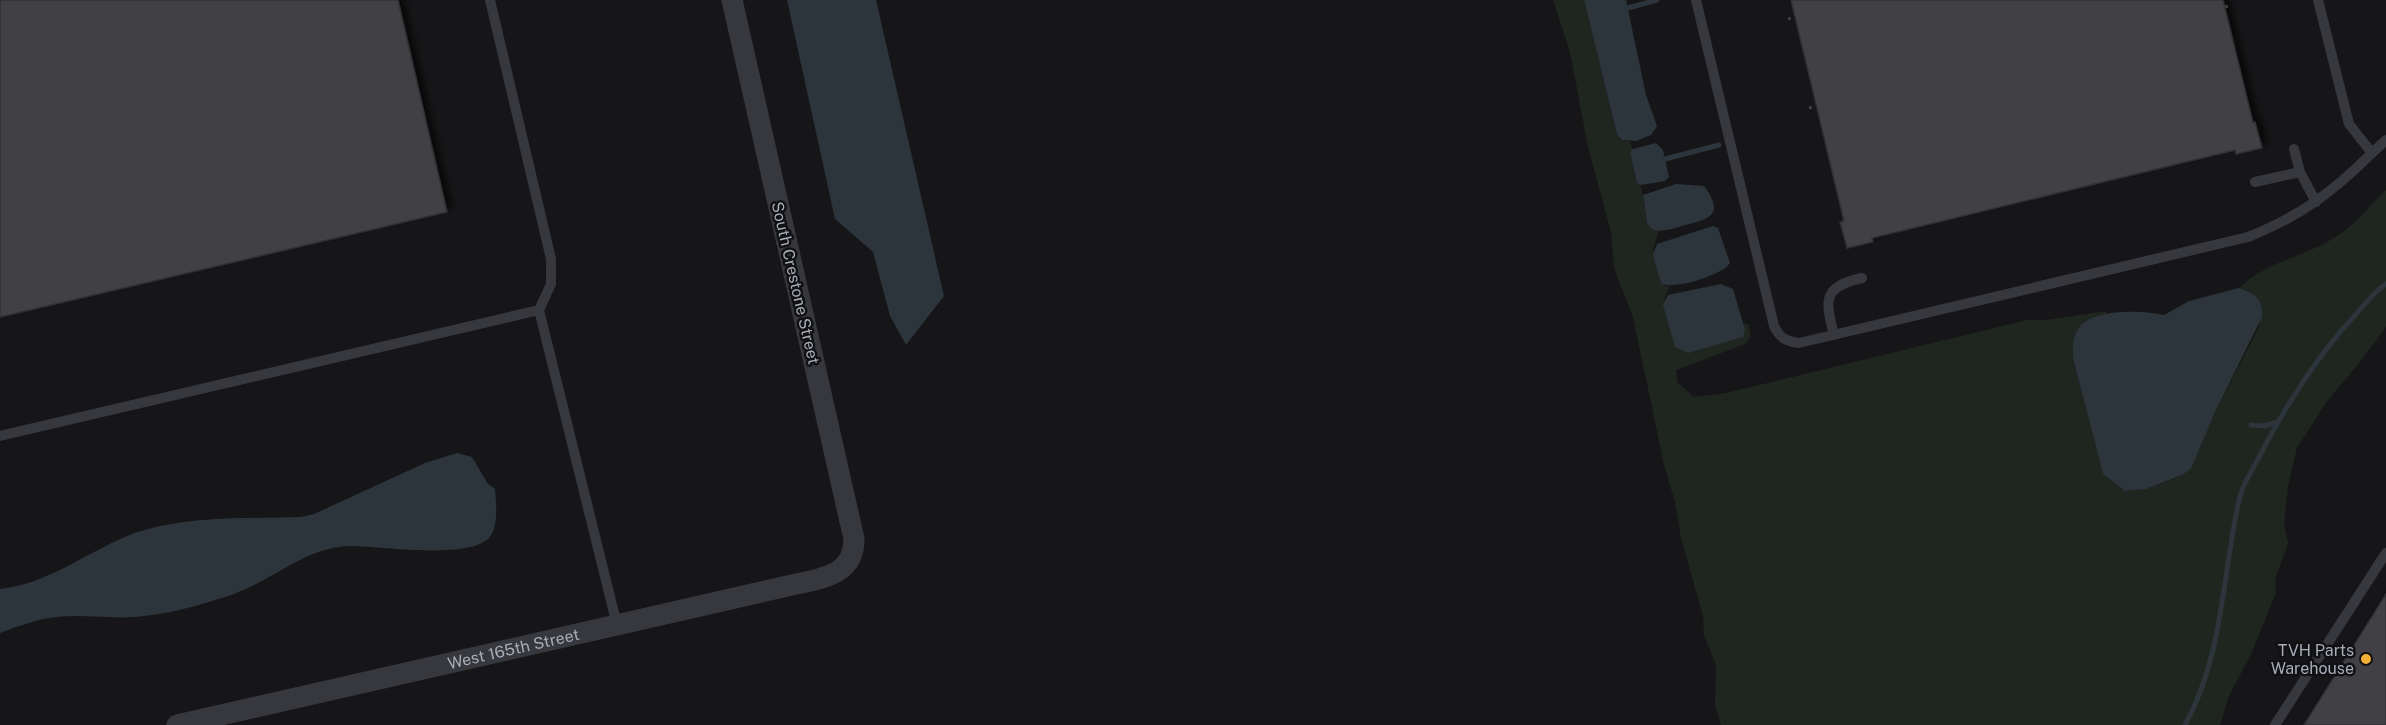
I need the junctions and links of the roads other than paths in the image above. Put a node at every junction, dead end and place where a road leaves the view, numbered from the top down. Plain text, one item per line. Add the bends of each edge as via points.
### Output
1 (490, 0) edge
2 (732, 0) edge
3 (1696, 0) edge
4 (2318, 0) edge
5 (2386, 140) edge
6 (2294, 149) dead end
7 (2372, 153) junction
8 (2300, 172) junction
9 (2255, 182) dead end
10 (2316, 202) junction
11 (1862, 278) dead end
12 (538, 310) junction
13 (1834, 335) junction
14 (0, 436) edge
15 (2386, 552) edge
16 (848, 565) joint
17 (618, 624) junction
18 (177, 725) edge
19 (2275, 725) edge

1 - 12 lane via 551,259 551,284
2 - 16 street, South Crestone Street via 854,538 854,553
3 - 13 lane via 1774,326 1786,341 1799,343
4 - 7 lane via 2349,124
5 - 7 lane
6 - 8 lane
7 - 10 lane via 2340,185
8 - 9 lane
8 - 10 lane
10 - 13 lane via 2296,216 2248,237
11 - 13 lane via 1838,284 1831,291 1827,308
12 - 14 lane
12 - 17 lane
15 - 19 lane
16 - 17 street, West 165th Street via 828,576
17 - 18 street, West 165th Street

